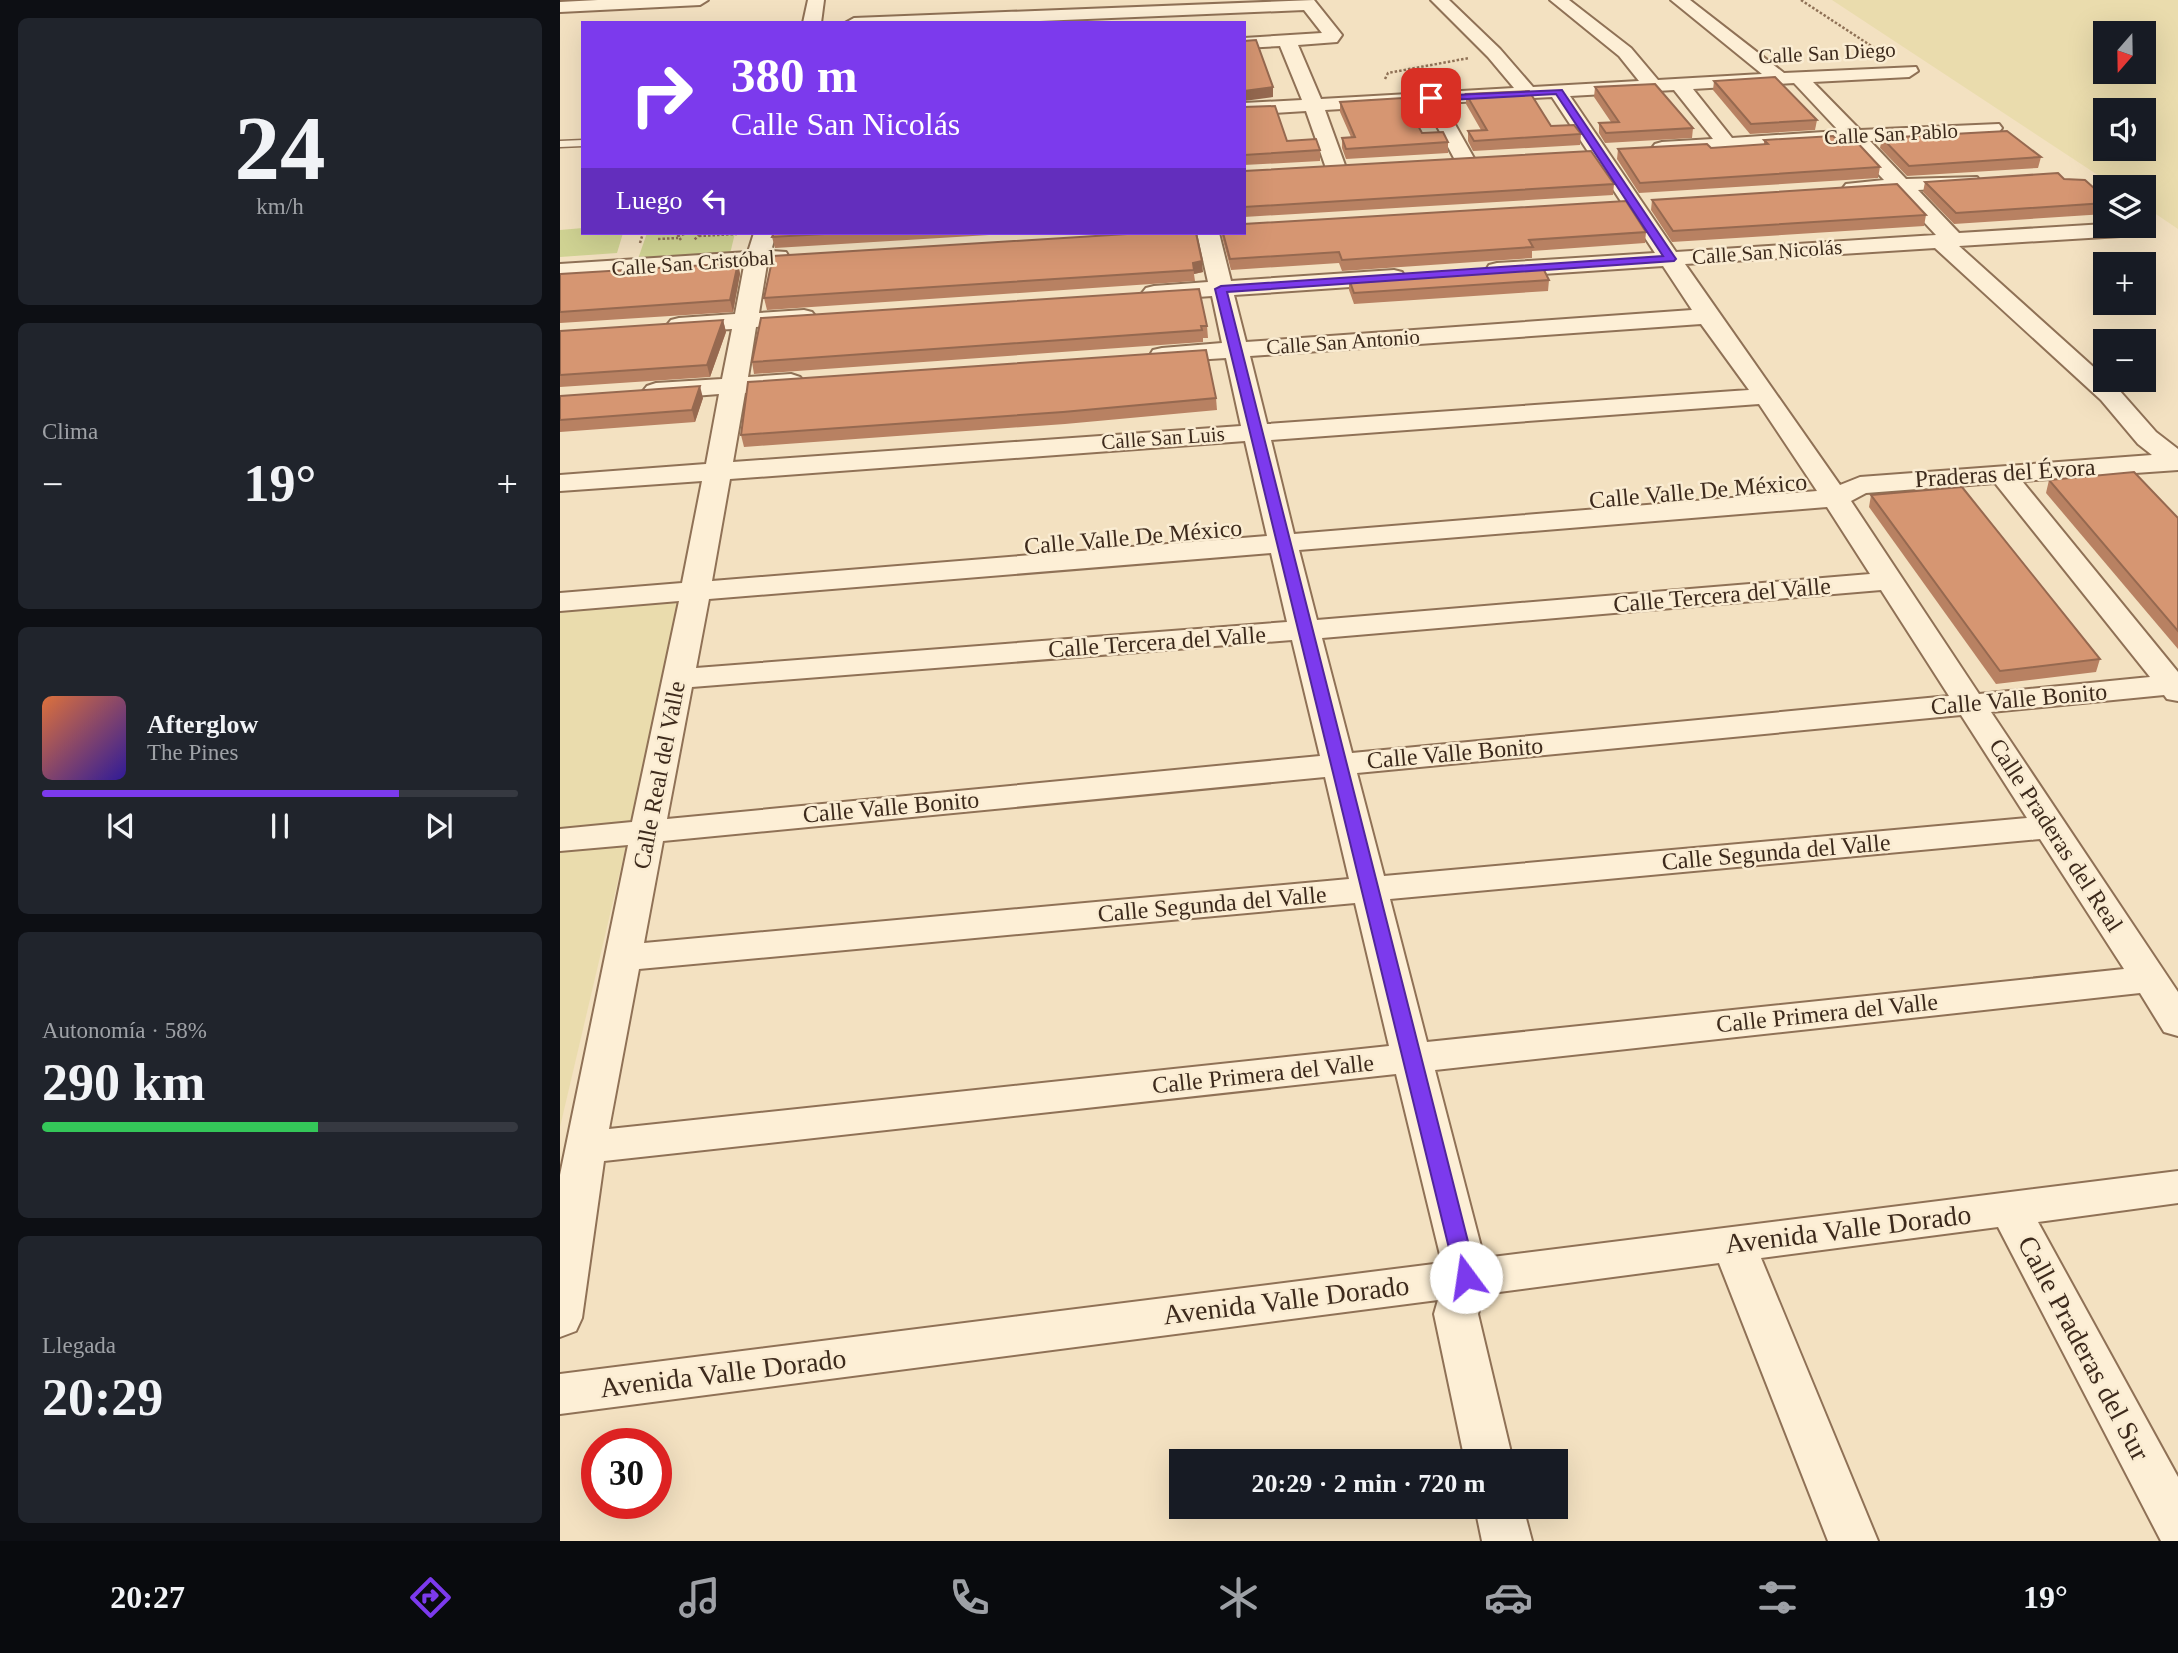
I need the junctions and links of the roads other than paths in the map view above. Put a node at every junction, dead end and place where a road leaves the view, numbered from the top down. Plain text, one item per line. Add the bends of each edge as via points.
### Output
1 (700, 0) edge
2 (816, 0) edge
3 (1439, 0) edge
4 (1558, 0) edge
5 (1679, 0) edge
6 (1306, 2) edge
7 (560, 7) edge
8 (1158, 11) edge
9 (812, 21) edge
10 (905, 21) edge
11 (1287, 41) junction
12 (1246, 43) edge
13 (1909, 71) road end
14 (1778, 77) junction
15 (1800, 79) junction
16 (1680, 85) junction
17 (1653, 86) junction
18 (1558, 92) junction
19 (1528, 93) junction
20 (1431, 98) junction
21 (1312, 105) junction
22 (1246, 109) edge
23 (1992, 128) dead end
24 (1855, 136) junction
25 (581, 143) edge
26 (560, 144) edge
27 (1727, 144) junction
28 (1599, 152) junction
29 (1572, 153) edge
30 (1439, 162) edge
31 (1362, 167) edge
32 (1336, 168) junction
33 (1310, 170) edge
34 (1994, 179) edge
35 (1901, 185) junction
36 (1834, 190) edge
37 (1660, 201) edge
38 (1633, 202) junction
39 (1605, 204) edge
40 (2093, 231) edge
41 (764, 235) edge
42 (1208, 235) edge
43 (1947, 240) junction
44 (799, 256) edge
45 (757, 259) junction
46 (1670, 259) junction
47 (560, 271) edge
48 (1480, 272) edge
49 (1411, 276) edge
50 (1221, 289) junction
51 (1125, 295) edge
52 (826, 315) edge
53 (1708, 316) junction
54 (745, 321) junction
55 (652, 327) edge
56 (1235, 350) junction
57 (1140, 357) edge
58 (813, 380) edge
59 (732, 386) junction
60 (639, 393) edge
61 (1766, 396) junction
62 (1257, 431) junction
63 (2178, 462) edge
64 (717, 471) junction
65 (2001, 472) junction
66 (560, 483) edge
67 (1839, 488) junction
68 (1280, 534) junction
69 (1889, 581) junction
70 (697, 582) junction
71 (560, 584) edge
72 (560, 602) edge
73 (1304, 630) junction
74 (676, 679) junction
75 (2176, 687) edge
76 (1970, 704) junction
77 (1338, 765) junction
78 (2050, 827) junction
79 (648, 831) junction
80 (560, 840) edge
81 (1369, 890) junction
82 (624, 958) junction
83 (2150, 979) junction
84 (2178, 1022) edge
85 (1412, 1058) junction
86 (585, 1147) junction
87 (2178, 1187) edge
88 (2010, 1209) junction
89 (1733, 1243) junction
90 (1466, 1277) junction
91 (560, 1318) edge
92 (560, 1394) edge
93 (1486, 1449) edge
94 (1502, 1519) edge
95 (2178, 1525) edge
96 (1507, 1541) edge
97 (1853, 1541) edge

1 - 7 street
2 - 9 street
3 - 19 street
4 - 17 street via 1625,52
5 - 14 street
6 - 8 street
6 - 11 street via 1332,36
8 - 10 street
11 - 12 street
11 - 21 street
13 - 15 street, Calle San Diego
14 - 15 street, Calle San Diego
14 - 16 street, Calle San Diego
15 - 24 street
16 - 17 street, Calle San Diego
16 - 27 street
17 - 18 street, Calle San Diego
18 - 19 street, Calle San Diego
18 - 28 street, Calle Praderas del Real
19 - 20 street, Calle San Diego
20 - 21 street, Calle San Diego
20 - 30 street via 1472,160
21 - 22 street, Calle San Diego
21 - 32 street
23 - 24 street, Calle San Pablo
24 - 27 street, Calle San Pablo
24 - 35 street
25 - 26 lane
27 - 28 street, Calle San Pablo
28 - 29 street, Calle San Pablo
28 - 38 street, Calle Praderas del Real
31 - 32 street
32 - 33 street
34 - 35 street
35 - 36 street
35 - 43 street
37 - 38 street
38 - 39 street
38 - 46 street, Calle Praderas del Real
40 - 43 street, Calle San Nicolás
41 - 45 street, Calle Real del Valle
42 - 50 street
43 - 46 street, Calle San Nicolás
43 - 63 street via 2110,395 2147,438
44 - 45 street, Calle San Cristóbal
45 - 47 street, Calle San Cristóbal
45 - 54 street, Calle Real del Valle
46 - 48 street, Calle San Nicolás
46 - 53 street, Calle Praderas del Real
49 - 50 street
50 - 51 street
50 - 56 street
52 - 54 street
53 - 56 street, Calle San Antonio
53 - 61 street, Calle Praderas del Real
54 - 55 street
54 - 59 street, Calle Real del Valle
56 - 57 street, Calle San Antonio
56 - 62 street
58 - 59 street
59 - 60 street
59 - 64 street, Calle Real del Valle
61 - 62 street, Calle San Luis
61 - 67 street, Calle Praderas del Real
62 - 64 street, Calle San Luis
62 - 68 street
63 - 65 street, Praderas del Évora
64 - 66 street, Calle San Luis
64 - 70 street, Calle Real del Valle
65 - 67 street, Praderas del Évora
65 - 75 street
67 - 68 street, Calle Valle De México
67 - 69 street, Calle Praderas del Real
68 - 70 street, Calle Valle De México
68 - 73 street
69 - 73 street, Calle Tercera del Valle
69 - 76 street, Calle Praderas del Real
70 - 71 street, Calle Valle De México
70 - 72 street
70 - 74 street, Calle Real del Valle
73 - 74 street, Calle Tercera del Valle
73 - 77 street
74 - 79 street, Calle Real del Valle
75 - 76 street, Calle Valle Bonito
76 - 77 street, Calle Valle Bonito
76 - 78 street, Calle Praderas del Real
77 - 79 street, Calle Valle Bonito
77 - 81 street
78 - 81 street, Calle Segunda del Valle
78 - 83 street, Calle Praderas del Real
79 - 80 street, Calle Valle Bonito
79 - 82 street, Calle Real del Valle
81 - 82 street, Calle Segunda del Valle
81 - 85 street
82 - 86 street, Calle Real del Valle
83 - 84 street, Calle Praderas del Real
83 - 85 street, Calle Primera del Valle
85 - 86 street, Calle Primera del Valle
85 - 90 street
86 - 91 street, Calle Real del Valle
87 - 88 street, Avenida Valle Dorado
88 - 89 street, Avenida Valle Dorado
88 - 95 street, Calle Praderas del Sur
89 - 90 street, Avenida Valle Dorado
89 - 97 street
90 - 92 street, Avenida Valle Dorado
90 - 93 street via 1455,1314
94 - 96 street

